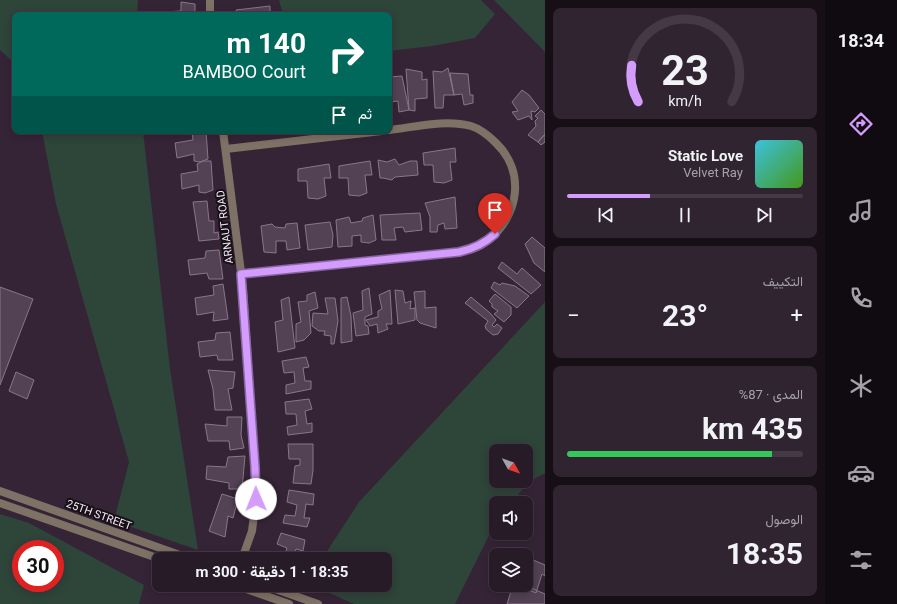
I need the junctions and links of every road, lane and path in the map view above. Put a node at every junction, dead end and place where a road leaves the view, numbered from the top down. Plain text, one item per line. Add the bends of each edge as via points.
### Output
1 (210, 0) edge
2 (210, 12) edge
3 (392, 130) edge
4 (224, 134) edge
5 (356, 134) edge
6 (226, 149) junction
7 (241, 274) junction
8 (0, 491) edge
9 (0, 503) edge
10 (171, 552) edge
11 (244, 552) edge
12 (152, 556) edge
13 (255, 592) edge
14 (284, 592) edge
15 (289, 604) edge
16 (318, 604) edge

1 - 2 street
3 - 7 street via 457,123 472,126 488,135 501,148 512,166 516,186 503,226 486,242 459,252
4 - 6 street, ARNAUT ROAD
5 - 6 street
6 - 7 street, ARNAUT ROAD
7 - 11 street, ARNAUT ROAD via 256,499 252,531
8 - 10 street, 25TH STREET
9 - 12 street, 25TH STREET
13 - 15 street
14 - 16 street

